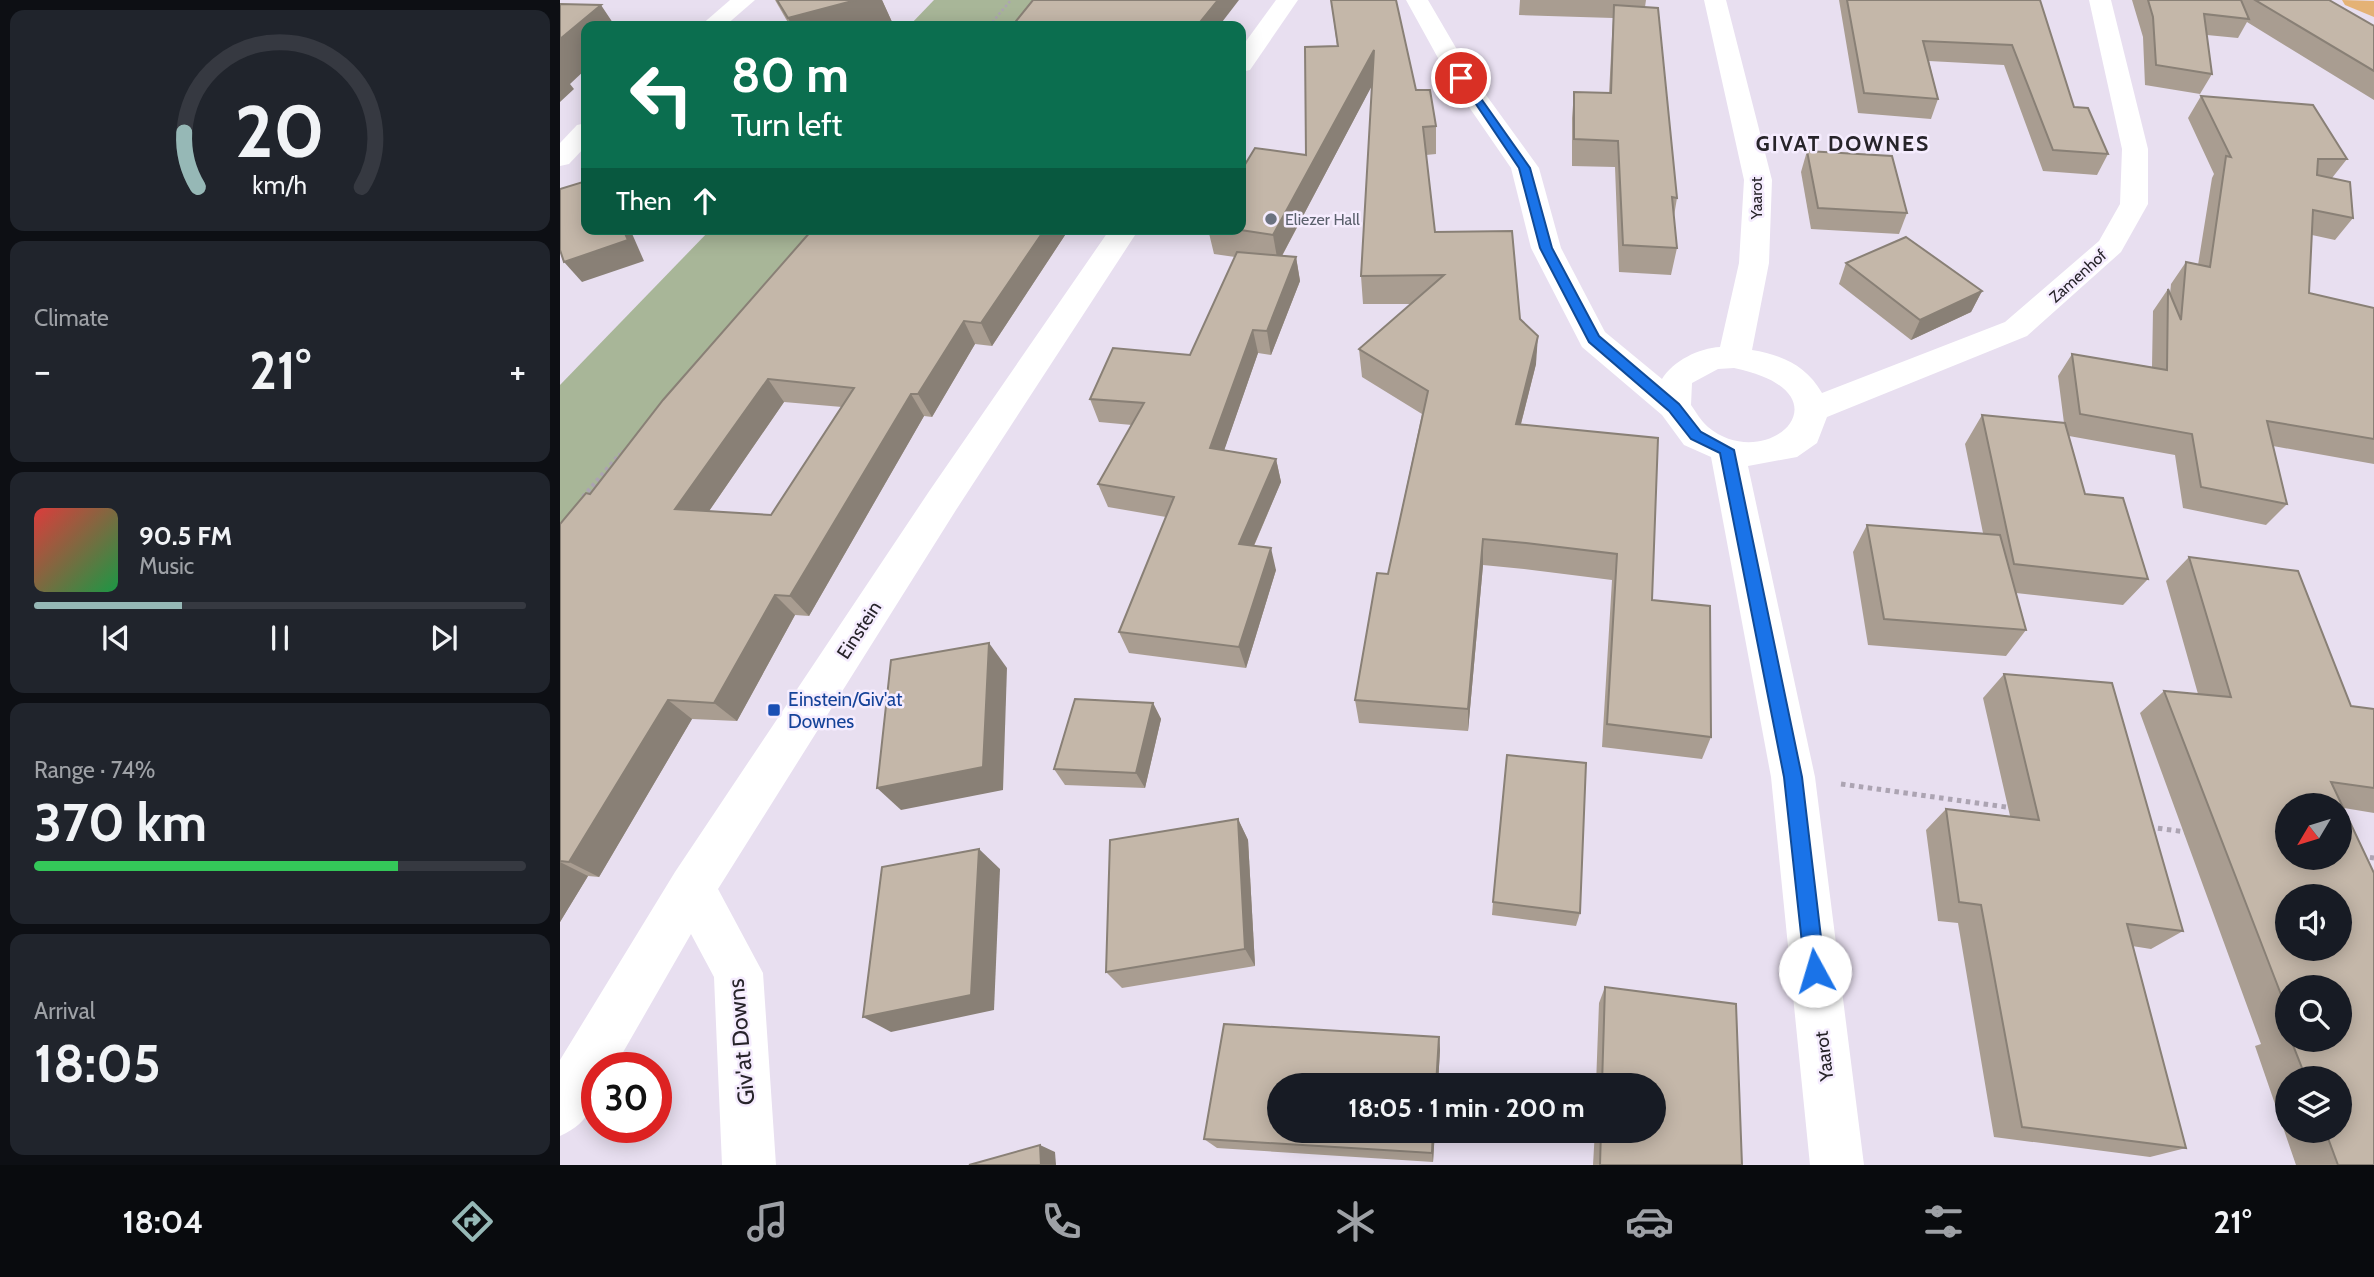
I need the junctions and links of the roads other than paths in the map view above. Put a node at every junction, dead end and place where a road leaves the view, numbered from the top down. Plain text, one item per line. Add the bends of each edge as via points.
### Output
1 (744, 0) edge
2 (1287, 0) edge
3 (1417, 0) edge
4 (1715, 0) edge
5 (2100, 0) edge
6 (2353, 0) edge
7 (2331, 10) edge
8 (2374, 10) edge
9 (717, 21) edge
10 (2374, 31) edge
11 (1246, 58) edge
12 (581, 136) edge
13 (560, 158) edge
14 (1121, 235) edge
15 (1734, 357) junction
16 (1674, 407) junction
17 (1812, 410) junction
18 (1727, 450) junction
19 (692, 888) junction
20 (560, 1109) edge
21 (749, 1165) edge
22 (1837, 1165) edge

1 - 9 street
2 - 11 street
3 - 16 street via 1461,78 1525,168 1546,248 1593,339
4 - 15 street, Yaarot via 1758,180 1754,263
5 - 17 street, Zamenhof via 2135,149 2134,204 2110,246 2016,329
6 - 8 main road
7 - 10 main road
12 - 13 street
14 - 19 street, Einstein
15 - 16 street via 1712,358 1682,374 1676,383
15 - 17 street via 1769,364 1790,375 1805,392
16 - 18 street via 1696,436
17 - 18 street via 1805,434 1785,448 1753,454
18 - 22 street, Yaarot via 1793,777
19 - 20 street, Einstein
19 - 21 street, Giv'at Downs via 738,973

